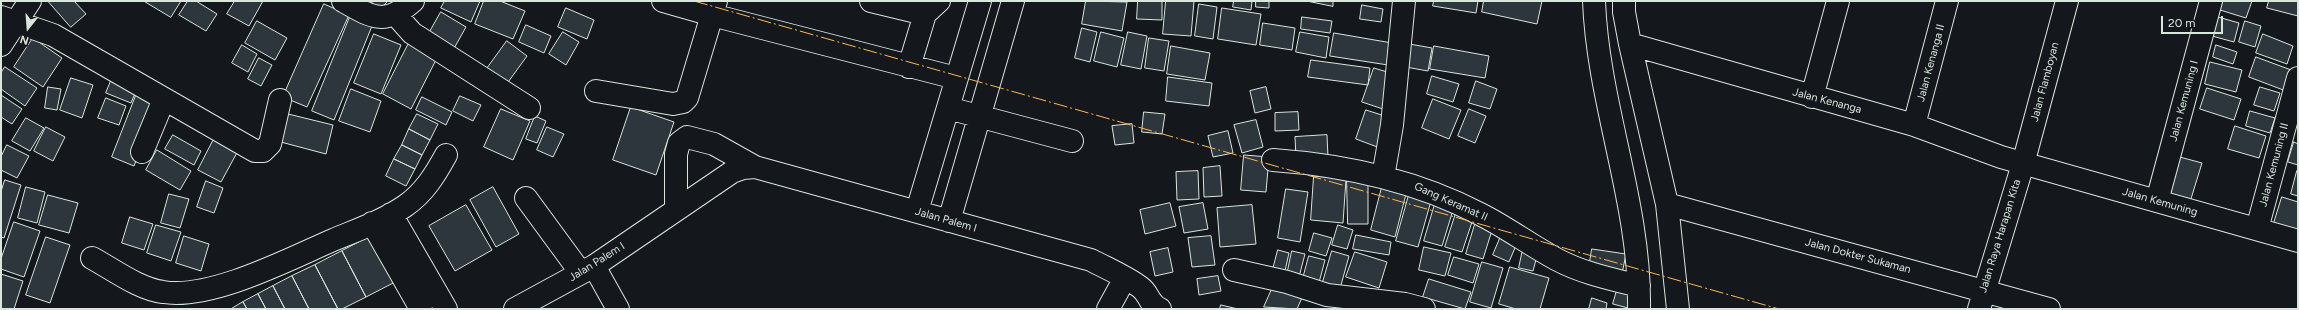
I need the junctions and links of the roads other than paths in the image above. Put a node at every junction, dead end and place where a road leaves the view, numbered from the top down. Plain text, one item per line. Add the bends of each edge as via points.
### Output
1 (30, 1) edge
2 (343, 1) edge
3 (413, 1) edge
4 (663, 1) edge
5 (871, 1) edge
6 (1013, 1) edge
7 (1404, 1) edge
8 (1594, 1) edge
9 (1624, 1) edge
10 (1838, 1) edge
11 (1948, 1) edge
12 (2067, 1) edge
13 (2211, 1) edge
14 (714, 8) edge
15 (932, 8) edge
16 (977, 11) edge
17 (396, 15) junction
18 (9, 19) edge
19 (1005, 29) junction
20 (1630, 44) junction
21 (1, 45) edge
22 (909, 67) junction
23 (956, 78) junction
24 (2298, 78) edge
25 (596, 91) dead end
26 (1812, 97) junction
27 (164, 99) junction
28 (280, 100) dead end
29 (530, 108) dead end
30 (948, 108) junction
31 (980, 116) junction
32 (1914, 125) junction
33 (1072, 141) dead end
34 (142, 152) dead end
35 (446, 155) dead end
36 (1273, 160) dead end
37 (2022, 164) junction
38 (755, 167) junction
39 (1383, 177) junction
40 (526, 198) dead end
41 (2157, 201) junction
42 (1667, 204) junction
43 (676, 210) junction
44 (917, 211) junction
45 (382, 218) junction
46 (949, 221) junction
47 (2257, 229) junction
48 (2298, 241) edge
49 (92, 258) dead end
50 (587, 269) junction
51 (1234, 270) dead end
52 (1136, 285) junction
53 (1640, 286) junction
54 (1981, 300) edge
55 (421, 309) edge
56 (446, 309) edge
57 (515, 309) edge
58 (618, 309) edge
59 (1108, 309) edge
60 (1160, 309) edge
61 (1172, 309) edge
62 (1422, 309) edge
63 (1639, 309) edge
64 (1678, 309) edge
65 (2049, 309) edge

1 - 18 street
2 - 17 street via 365,13 380,17
3 - 17 street
4 - 14 street
5 - 15 street
6 - 19 street
7 - 39 street via 1392,126
8 - 53 street via 1595,39 1632,218
9 - 20 street
10 - 26 street
11 - 32 street, Jalan Kenanga II
12 - 37 street, Jalan Flamboyan
13 - 41 street, Jalan Kemuning I
14 - 22 street
14 - 25 street via 687,98 683,102 672,104
15 - 22 street
16 - 19 street
16 - 23 street
17 - 29 street via 412,34
18 - 21 street
18 - 27 street via 53,35
19 - 31 street
20 - 26 street, Jalan Kenanga
20 - 42 street
22 - 23 street
23 - 30 street
24 - 47 street, Jalan Kemuning II
26 - 32 street, Jalan Kenanga
27 - 28 street via 250,150 260,152 270,144
27 - 34 street
30 - 31 street
30 - 44 street
31 - 33 street
31 - 46 street
32 - 37 street, Jalan Kenanga
35 - 45 street via 431,182 421,193 405,206
36 - 39 street, Gang Keramat II via 1302,162
37 - 41 street, Jalan Kemuning
37 - 54 street, Jalan Raya Harapan Kita
38 - 43 street, Jalan Palem I via 732,172
38 - 43 street, Jalan Palem I via 714,144 687,137 679,143 676,154
38 - 44 street, Jalan Palem I
39 - 53 street, Gang Keramat II via 1415,186 1480,213 1557,260 1587,273
40 - 50 street
41 - 47 street, Jalan Kemuning
42 - 54 street, Jalan Dokter Sukaman
42 - 64 street
43 - 50 street, Jalan Palem I
44 - 46 street, Jalan Palem I
45 - 49 street via 260,272 219,286 181,293 151,290
45 - 55 street
45 - 56 street
46 - 52 street, Jalan Palem I via 1091,260
47 - 48 street, Jalan Kemuning
50 - 57 street, Jalan Palem I
50 - 58 street
51 - 62 street via 1287,282 1327,295 1405,304
52 - 59 street
52 - 60 street via 1148,301
52 - 61 street via 1164,296
53 - 63 street
54 - 65 street, Jalan Dokter Sukaman

